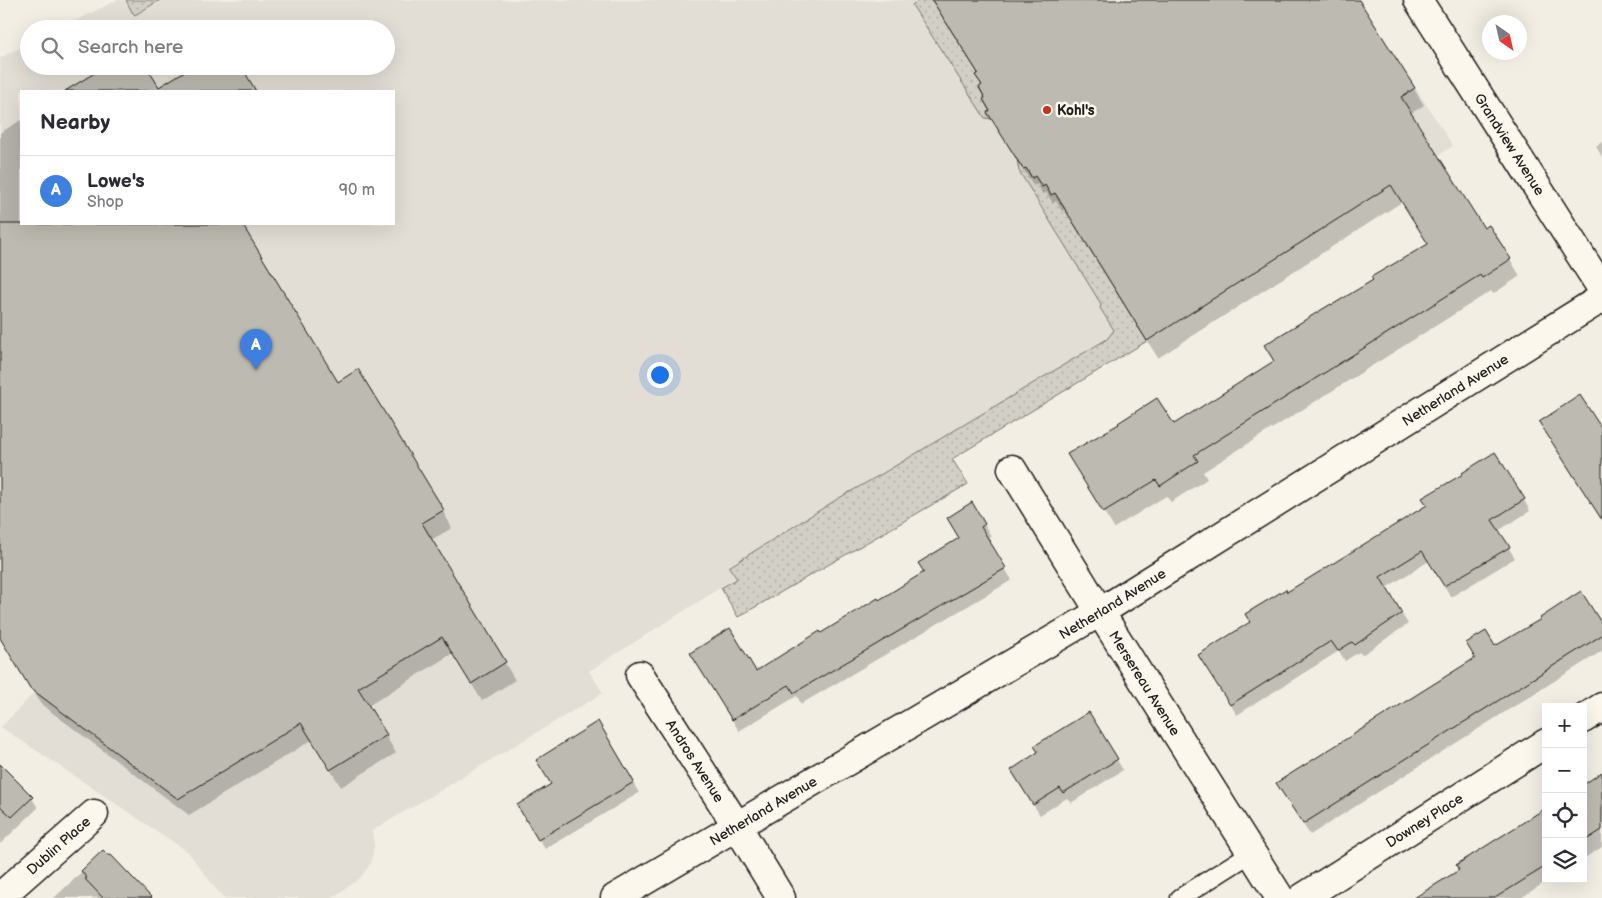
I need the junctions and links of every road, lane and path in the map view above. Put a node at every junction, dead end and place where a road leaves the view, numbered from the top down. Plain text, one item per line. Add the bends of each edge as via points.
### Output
1 (1418, 0) edge
2 (1602, 288) edge
3 (1602, 298) edge
4 (1012, 469) dead end
5 (1100, 612) junction
6 (640, 675) dead end
7 (1602, 708) edge
8 (1587, 717) edge
9 (1542, 746) edge
10 (94, 814) dead end
11 (737, 826) junction
12 (1251, 853) junction
13 (0, 897) edge
14 (615, 898) edge
15 (781, 898) edge
16 (1180, 898) edge
17 (1280, 898) edge
18 (1302, 898) edge

1 - 2 street, Grandview Avenue
3 - 5 street, Netherland Avenue
4 - 5 street, Mersereau Avenue
5 - 11 street, Netherland Avenue
5 - 12 street, Mersereau Avenue
6 - 11 street, Andros Avenue
7 - 8 street
9 - 18 street, Downey Place
10 - 13 street, Dublin Place
11 - 14 street, Netherland Avenue
11 - 15 street, Andros Avenue
12 - 16 lane
12 - 17 street, Mersereau Avenue

